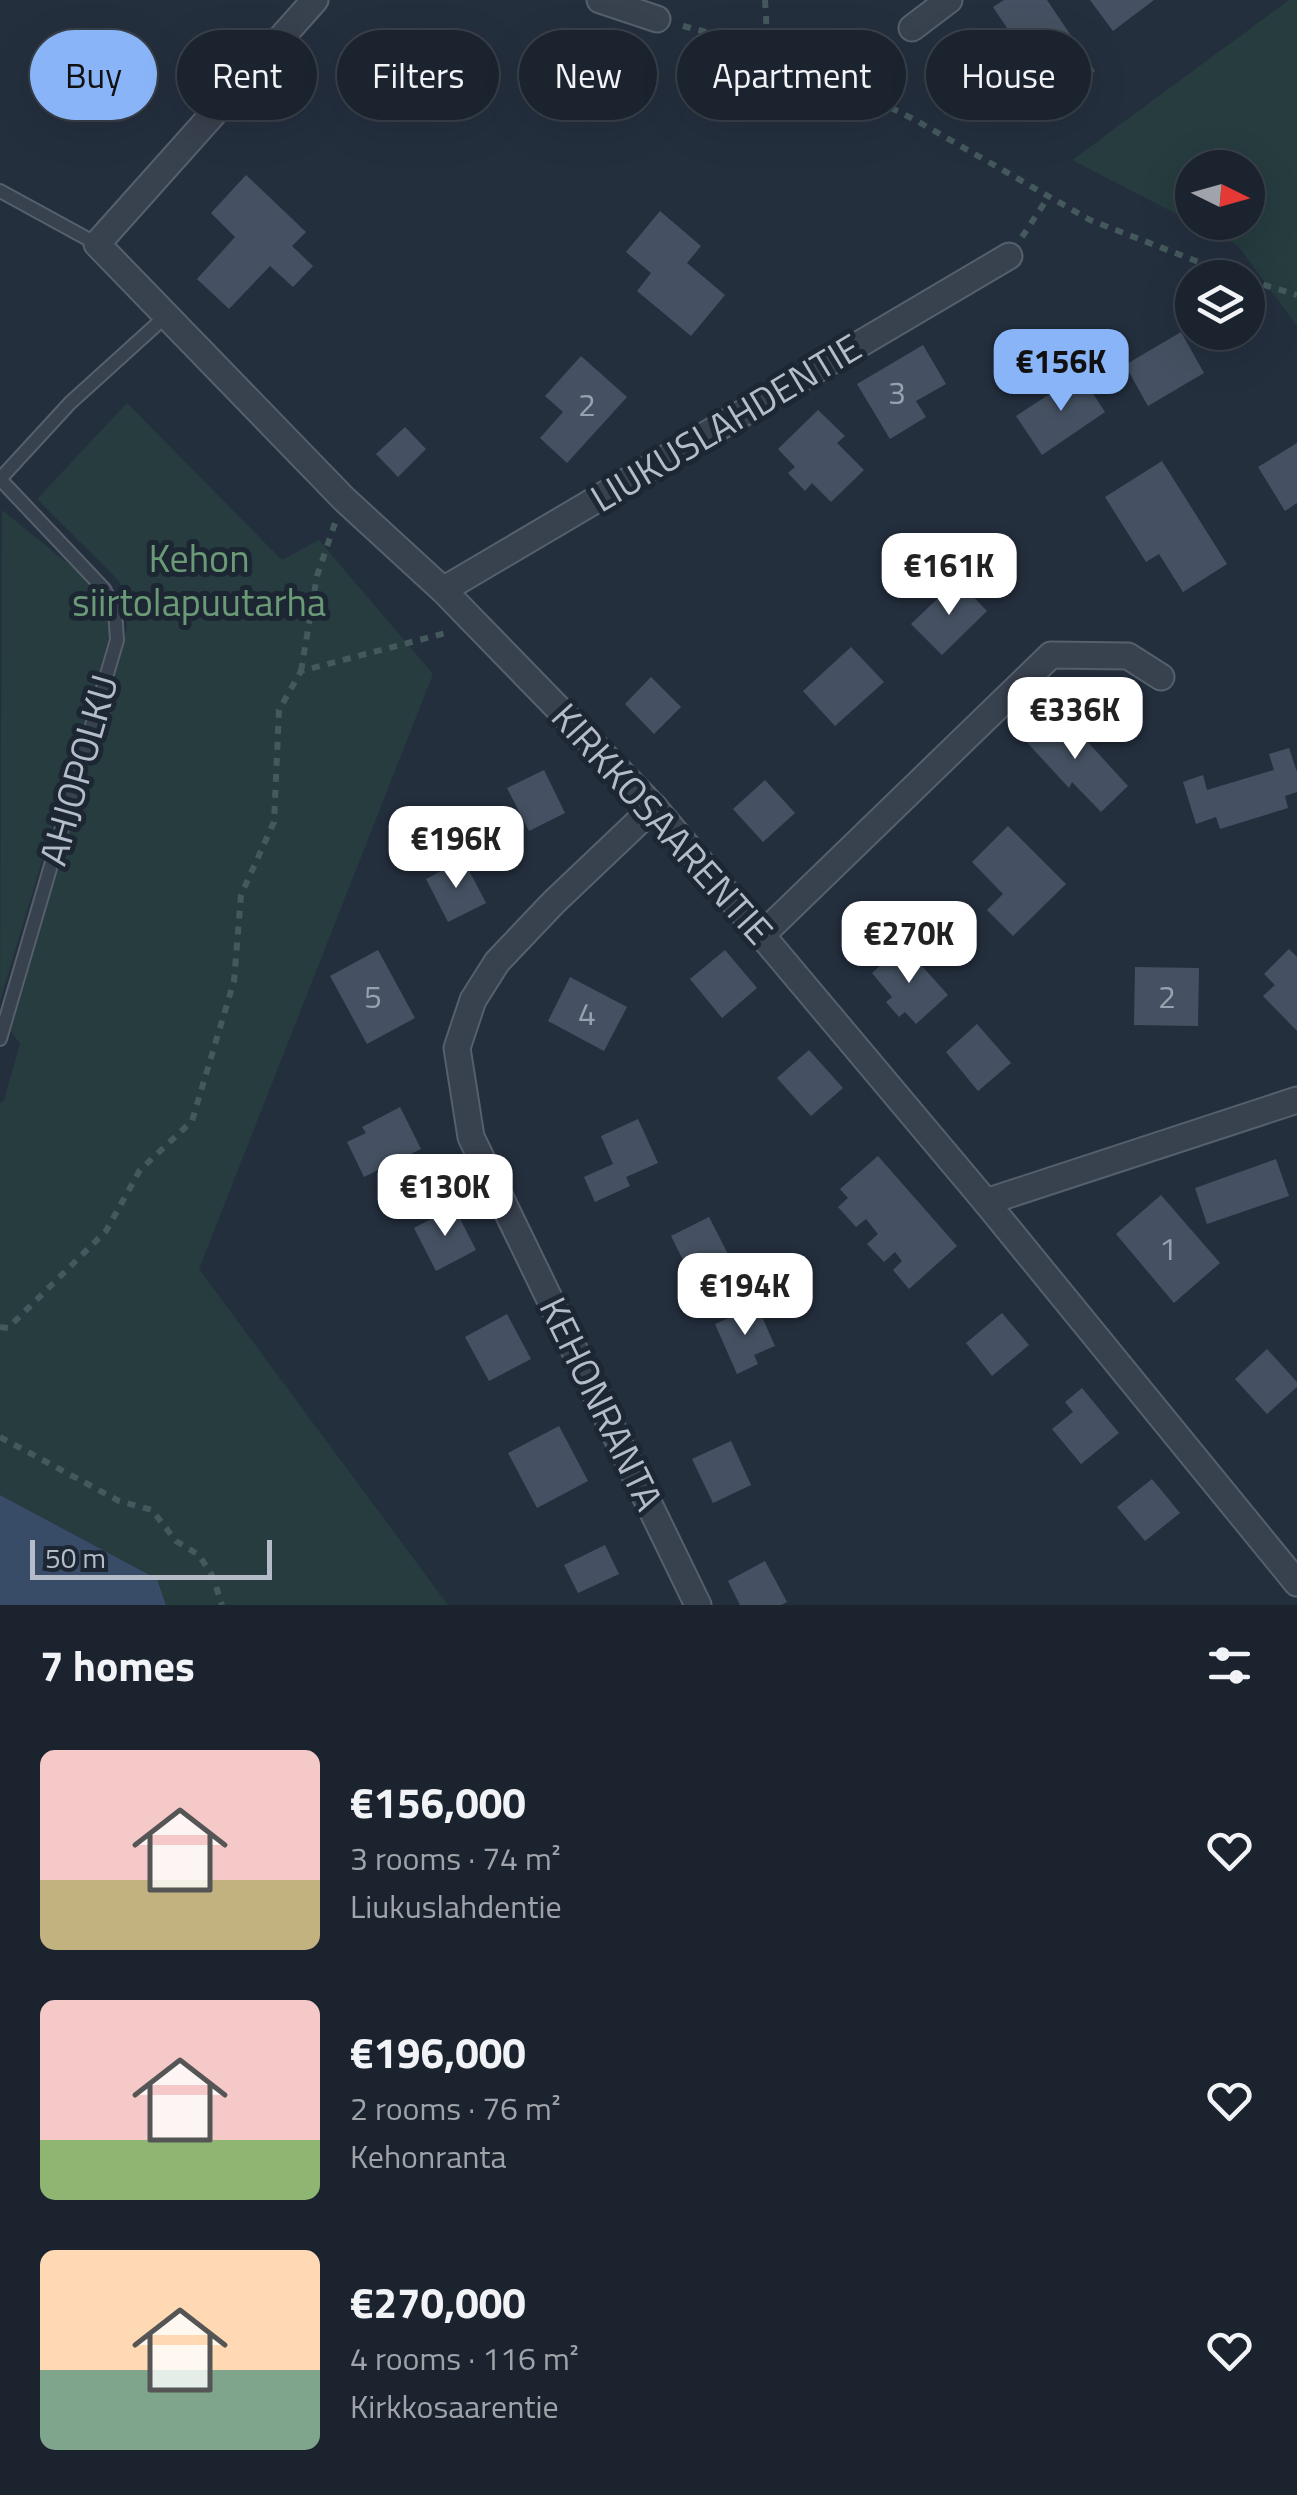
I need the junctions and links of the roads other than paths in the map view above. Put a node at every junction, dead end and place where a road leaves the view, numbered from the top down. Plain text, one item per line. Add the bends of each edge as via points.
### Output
1 (316, 0) edge
2 (600, 0) edge
3 (949, 0) edge
4 (658, 19) road end
5 (912, 28) road end
6 (0, 191) edge
7 (96, 244) junction
8 (1010, 256) road end
9 (166, 316) junction
10 (0, 479) edge
11 (443, 590) junction
12 (1160, 677) dead end
13 (654, 808) junction
14 (763, 934) junction
15 (0, 1039) edge
16 (1297, 1100) edge
17 (986, 1202) junction
18 (1297, 1583) edge
19 (698, 1605) edge

1 - 7 street
2 - 4 street
3 - 5 street
6 - 7 lane
7 - 9 street, KIRKKOSAARENTIE
8 - 11 street, LIUKUSLAHDENTIE
9 - 10 lane via 70,403
9 - 11 street, KIRKKOSAARENTIE
10 - 15 lane, AHJOPOLKU via 104,588 115,610 117,640
11 - 13 street, KIRKKOSAARENTIE
12 - 14 street via 1128,656 1051,655
13 - 14 street, KIRKKOSAARENTIE
13 - 19 street, KEHONRANTA via 496,962 473,1000 457,1048 470,1136
14 - 17 street, KIRKKOSAARENTIE
16 - 17 street
17 - 18 street, KIRKKOSAARENTIE

